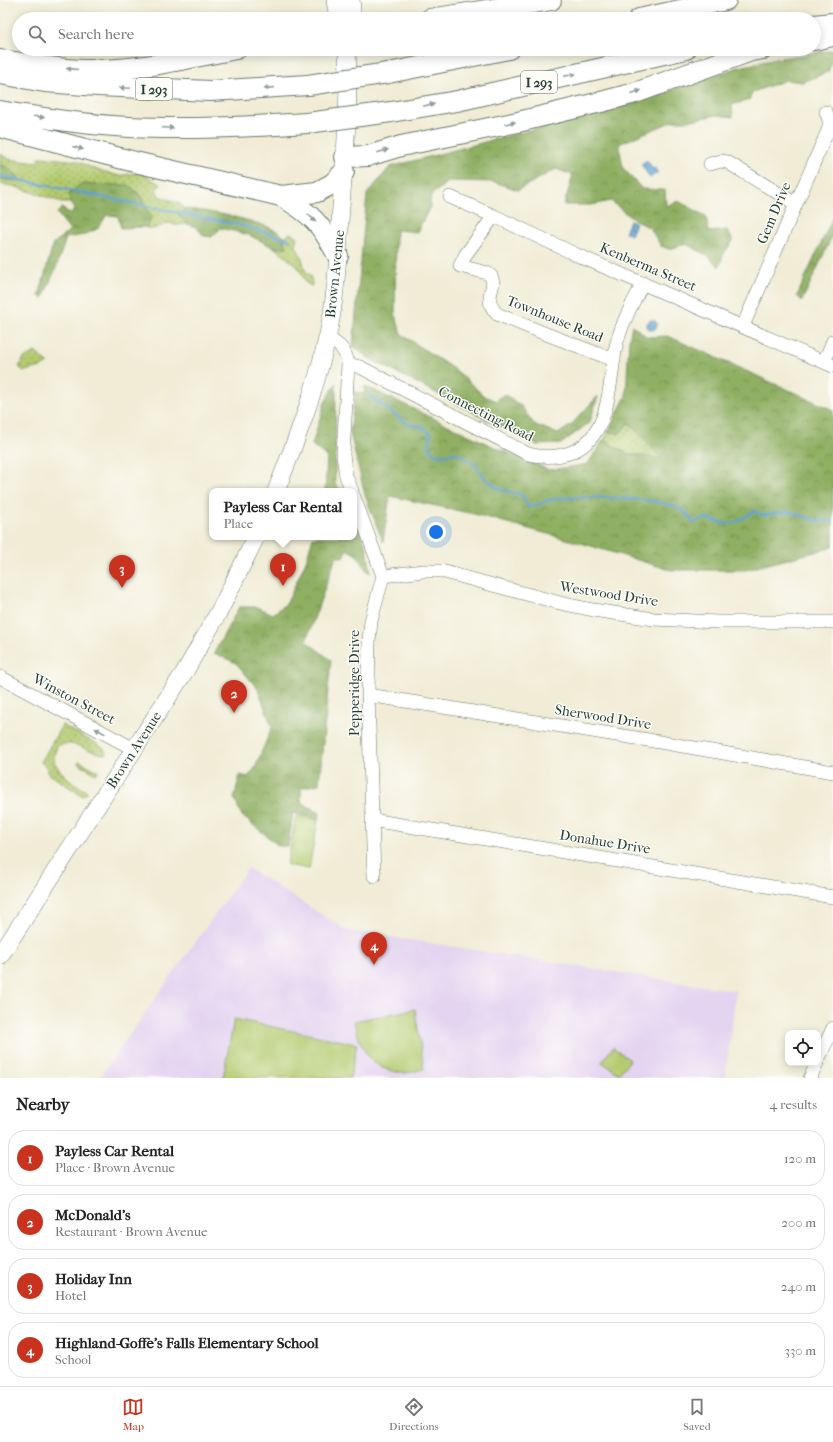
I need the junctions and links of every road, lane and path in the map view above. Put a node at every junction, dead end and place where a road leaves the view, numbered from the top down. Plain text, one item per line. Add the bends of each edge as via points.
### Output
1 (335, 0) edge
2 (351, 0) edge
3 (551, 0) edge
4 (726, 0) edge
5 (337, 12) edge
6 (352, 12) edge
7 (475, 12) edge
8 (671, 12) edge
9 (833, 22) edge
10 (821, 24) edge
11 (833, 36) edge
12 (821, 39) edge
13 (201, 56) edge
14 (347, 56) edge
15 (474, 56) edge
16 (655, 56) edge
17 (737, 56) edge
18 (0, 60) edge
19 (0, 74) edge
20 (0, 112) edge
21 (826, 112) dead end
22 (0, 127) edge
23 (710, 164) dead end
24 (345, 165) junction
25 (281, 196) junction
26 (450, 197) dead end
27 (796, 204) junction
28 (494, 216) junction
29 (338, 256) junction
30 (643, 283) junction
31 (743, 326) junction
32 (327, 338) junction
33 (833, 341) edge
34 (614, 360) junction
35 (348, 364) junction
36 (828, 364) edge
37 (277, 488) edge
38 (351, 488) edge
39 (357, 505) edge
40 (255, 540) edge
41 (383, 576) junction
42 (833, 622) edge
43 (0, 677) edge
44 (368, 695) junction
45 (134, 749) junction
46 (833, 772) edge
47 (372, 820) junction
48 (374, 876) dead end
49 (833, 897) edge
50 (2, 950) edge
51 (833, 1028) edge
52 (821, 1054) edge
53 (816, 1066) edge
54 (810, 1078) edge

1 - 5 main road
2 - 6 main road
3 - 7 highway
4 - 8 highway
9 - 10 highway
11 - 12 highway
13 -> 18 highway via 160,64 94,70
14 - 24 main road, Brown Avenue
15 -> 19 highway, I 293, bridge via 308,85 210,91 45,82
20 -> 16 highway, I 293, bridge via 130,127 244,128 307,123 457,101
24 -> 17 highway via 401,146 518,122 635,93
21 - 27 street, Gem Drive via 829,128
22 -> 25 highway
23 - 27 street via 727,162
24 - 25 highway via 332,184 317,192
24 - 29 main road, Brown Avenue
25 -> 29 highway via 312,217
26 - 28 street, Kenberma Street
27 - 31 street, Gem Drive
28 - 30 street, Kenberma Street
28 - 34 street, Townhouse Road via 460,266 491,276 493,282 489,297 497,314
29 - 32 main road, Brown Avenue
30 - 31 street, Kenberma Street
30 - 34 street, Connecting Road via 625,320
31 - 36 street, Kenberma Street
32 - 35 street via 345,352
32 - 37 main road, Brown Avenue via 304,419
33 - 36 street
34 - 35 street, Connecting Road via 604,414 596,433 575,451 548,458 516,449 360,367
35 - 38 street via 343,455
39 - 41 street
40 - 45 main road, Brown Avenue via 207,632
41 - 42 street, Westwood Drive via 441,571 560,603 654,619
41 - 44 street, Pepperidge Drive via 370,621
45 -> 43 street, Winston Street
44 - 46 street, Sherwood Drive
44 - 47 street, Pepperidge Drive
45 - 50 main road, Brown Avenue
47 - 48 street, Pepperidge Drive
47 - 49 street, Donahue Drive
51 - 52 street
53 - 54 street

